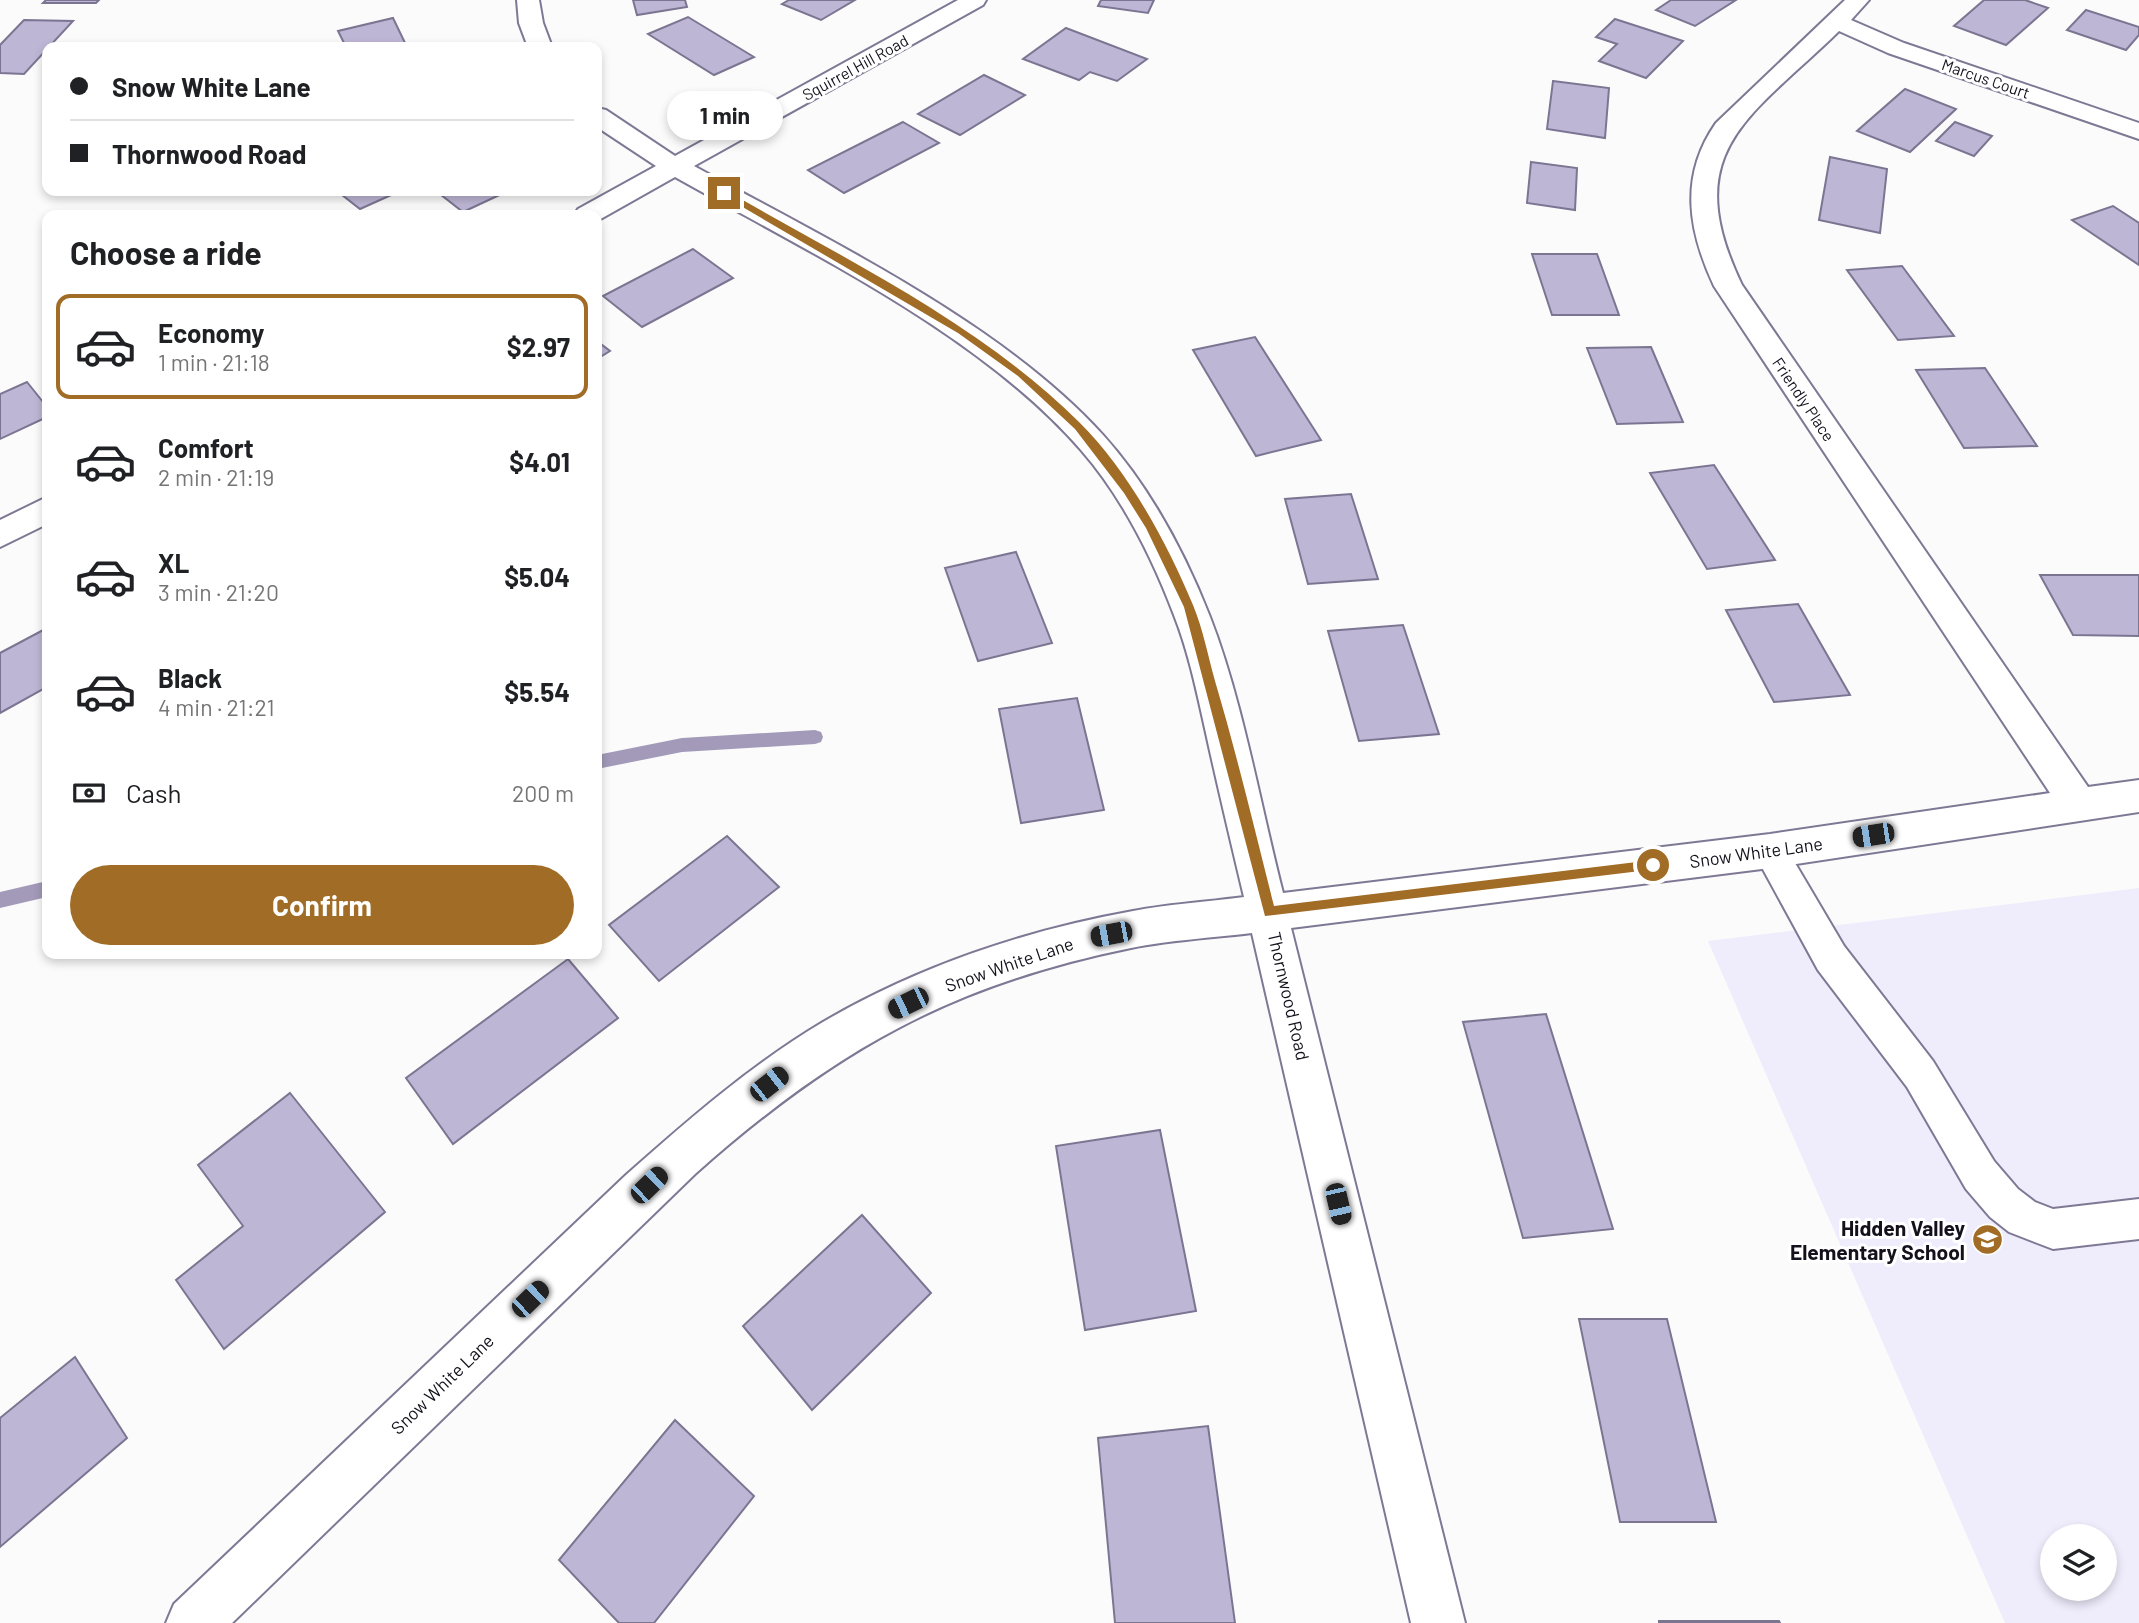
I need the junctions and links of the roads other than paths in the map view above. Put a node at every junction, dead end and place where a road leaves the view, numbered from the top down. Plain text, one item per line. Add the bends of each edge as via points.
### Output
1 (528, 0) edge
2 (975, 0) edge
3 (1858, 0) edge
4 (1835, 21) junction
5 (538, 42) edge
6 (602, 118) edge
7 (2139, 131) edge
8 (678, 166) junction
9 (596, 210) edge
10 (42, 512) edge
11 (0, 535) edge
12 (2139, 796) edge
13 (2078, 804) junction
14 (1770, 852) junction
15 (1269, 912) junction
16 (2139, 1219) edge
17 (193, 1623) edge
18 (1438, 1623) edge

1 - 5 street
2 - 8 street, Squirrel Hill Road
3 - 4 street, Friendly Place
4 - 7 street, Marcus Court via 1896,48
4 - 13 street, Friendly Place via 1715,142 1701,195 1715,261 1735,298
6 - 8 street, Thornwood Road
8 - 9 street, Squirrel Hill Road
8 - 15 street, Thornwood Road via 961,331 1021,373 1078,427 1128,490 1189,607
10 - 11 street
12 - 13 street, Snow White Lane
13 - 14 street, Snow White Lane
14 - 15 street, Snow White Lane
14 - 16 lane via 1831,958 1920,1074 1980,1175 2004,1203 2023,1218 2053,1230
15 - 17 street, Snow White Lane via 1064,943 952,981 841,1035 790,1068 688,1147
15 - 18 street, Thornwood Road

